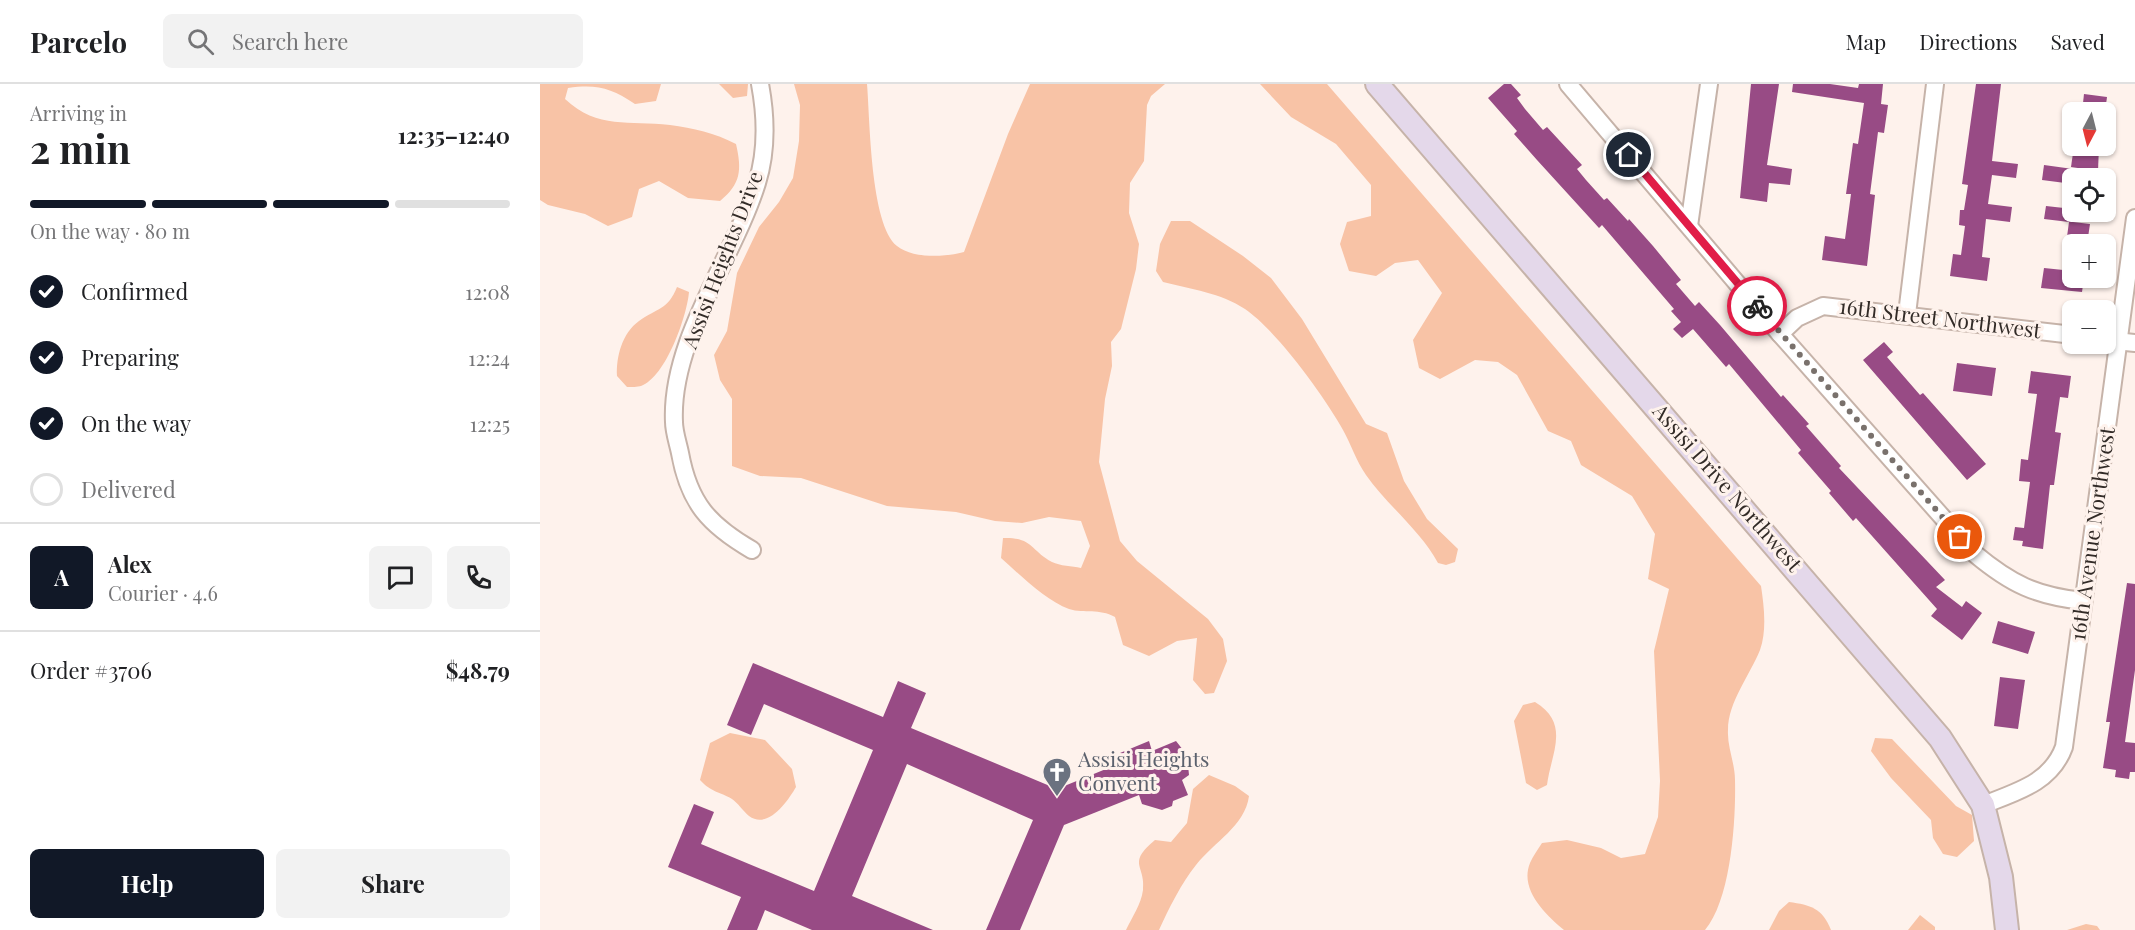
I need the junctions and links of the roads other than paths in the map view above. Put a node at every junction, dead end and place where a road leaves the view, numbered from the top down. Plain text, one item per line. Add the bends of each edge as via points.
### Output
1 (760, 84) edge
2 (1377, 84) edge
3 (1568, 84) edge
4 (1709, 84) edge
5 (1935, 84) edge
6 (2135, 218) edge
7 (1689, 226) junction
8 (1907, 314) junction
9 (1780, 334) junction
10 (2062, 334) edge
11 (2120, 341) edge
12 (752, 550) dead end
13 (2083, 601) junction
14 (1983, 805) junction
15 (2007, 930) edge

1 - 12 street, Assisi Heights Drive via 766,114 758,182 691,333 678,383 674,421 683,469 698,507 712,524
2 - 14 main road, Assisi Drive Northwest via 1855,636 1940,738
3 - 7 street
4 - 7 street
5 - 8 street
6 - 11 street, 16th Avenue Northwest
7 - 9 street
8 - 9 street, 16th Street Northwest via 1823,306 1797,318
8 - 10 street, 16th Street Northwest
9 - 13 street via 1975,554 1998,573 2029,590
11 - 13 street, 16th Avenue Northwest
13 - 14 street, 16th Avenue Northwest via 2059,760 2035,783
14 - 15 main road, Assisi Drive Northwest via 2001,877

